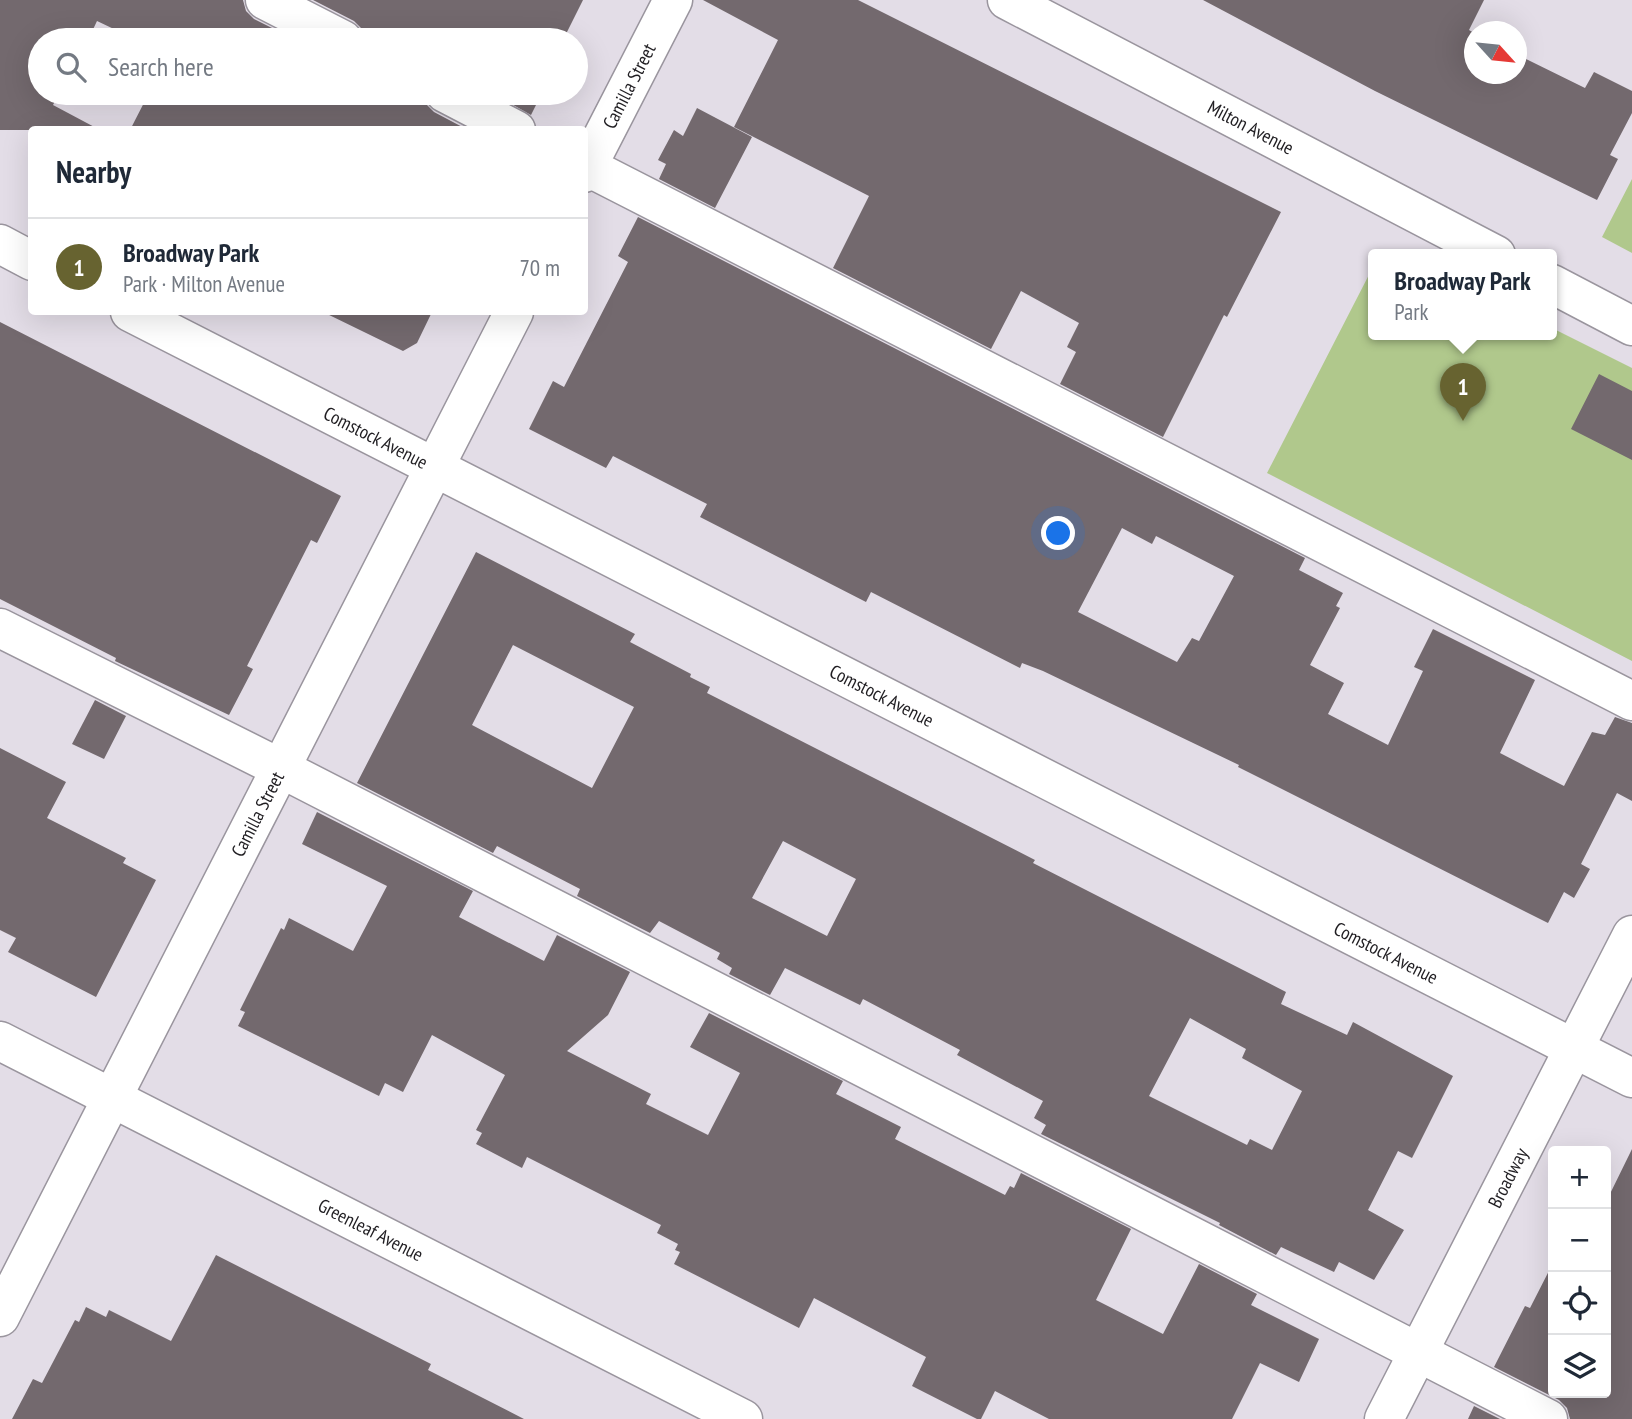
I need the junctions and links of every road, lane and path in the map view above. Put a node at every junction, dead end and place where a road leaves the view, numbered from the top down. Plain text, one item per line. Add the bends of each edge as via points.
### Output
1 (265, 0) edge
2 (673, 0) edge
3 (1007, 0) edge
4 (320, 28) edge
5 (468, 105) edge
6 (508, 126) edge
7 (588, 164) edge
8 (588, 169) edge
9 (0, 244) edge
10 (1484, 249) edge
11 (28, 259) edge
12 (1557, 287) edge
13 (136, 315) edge
14 (512, 315) edge
15 (1632, 326) edge
16 (433, 468) junction
17 (0, 628) edge
18 (1632, 701) edge
19 (281, 768) junction
20 (1632, 935) edge
21 (0, 1041) edge
22 (1574, 1048) junction
23 (1632, 1078) edge
24 (112, 1098) junction
25 (0, 1317) edge
26 (1418, 1353) junction
27 (743, 1419) edge
28 (1384, 1419) edge
29 (1548, 1419) edge

1 - 4 street
2 - 7 street, Camilla Street
3 - 10 street, Milton Avenue
5 - 6 street
8 - 18 street
9 - 11 street
12 - 15 street
13 - 16 street, Comstock Avenue
14 - 16 street, Camilla Street
16 - 19 street, Camilla Street
16 - 22 street, Comstock Avenue
17 - 19 street
19 - 24 street, Camilla Street
19 - 26 street
20 - 22 street, Broadway
21 - 24 street, Greenleaf Avenue
22 - 23 street, Comstock Avenue
22 - 26 street, Broadway
24 - 25 street, Camilla Street
24 - 27 street, Greenleaf Avenue
26 - 28 street, Broadway
26 - 29 street

